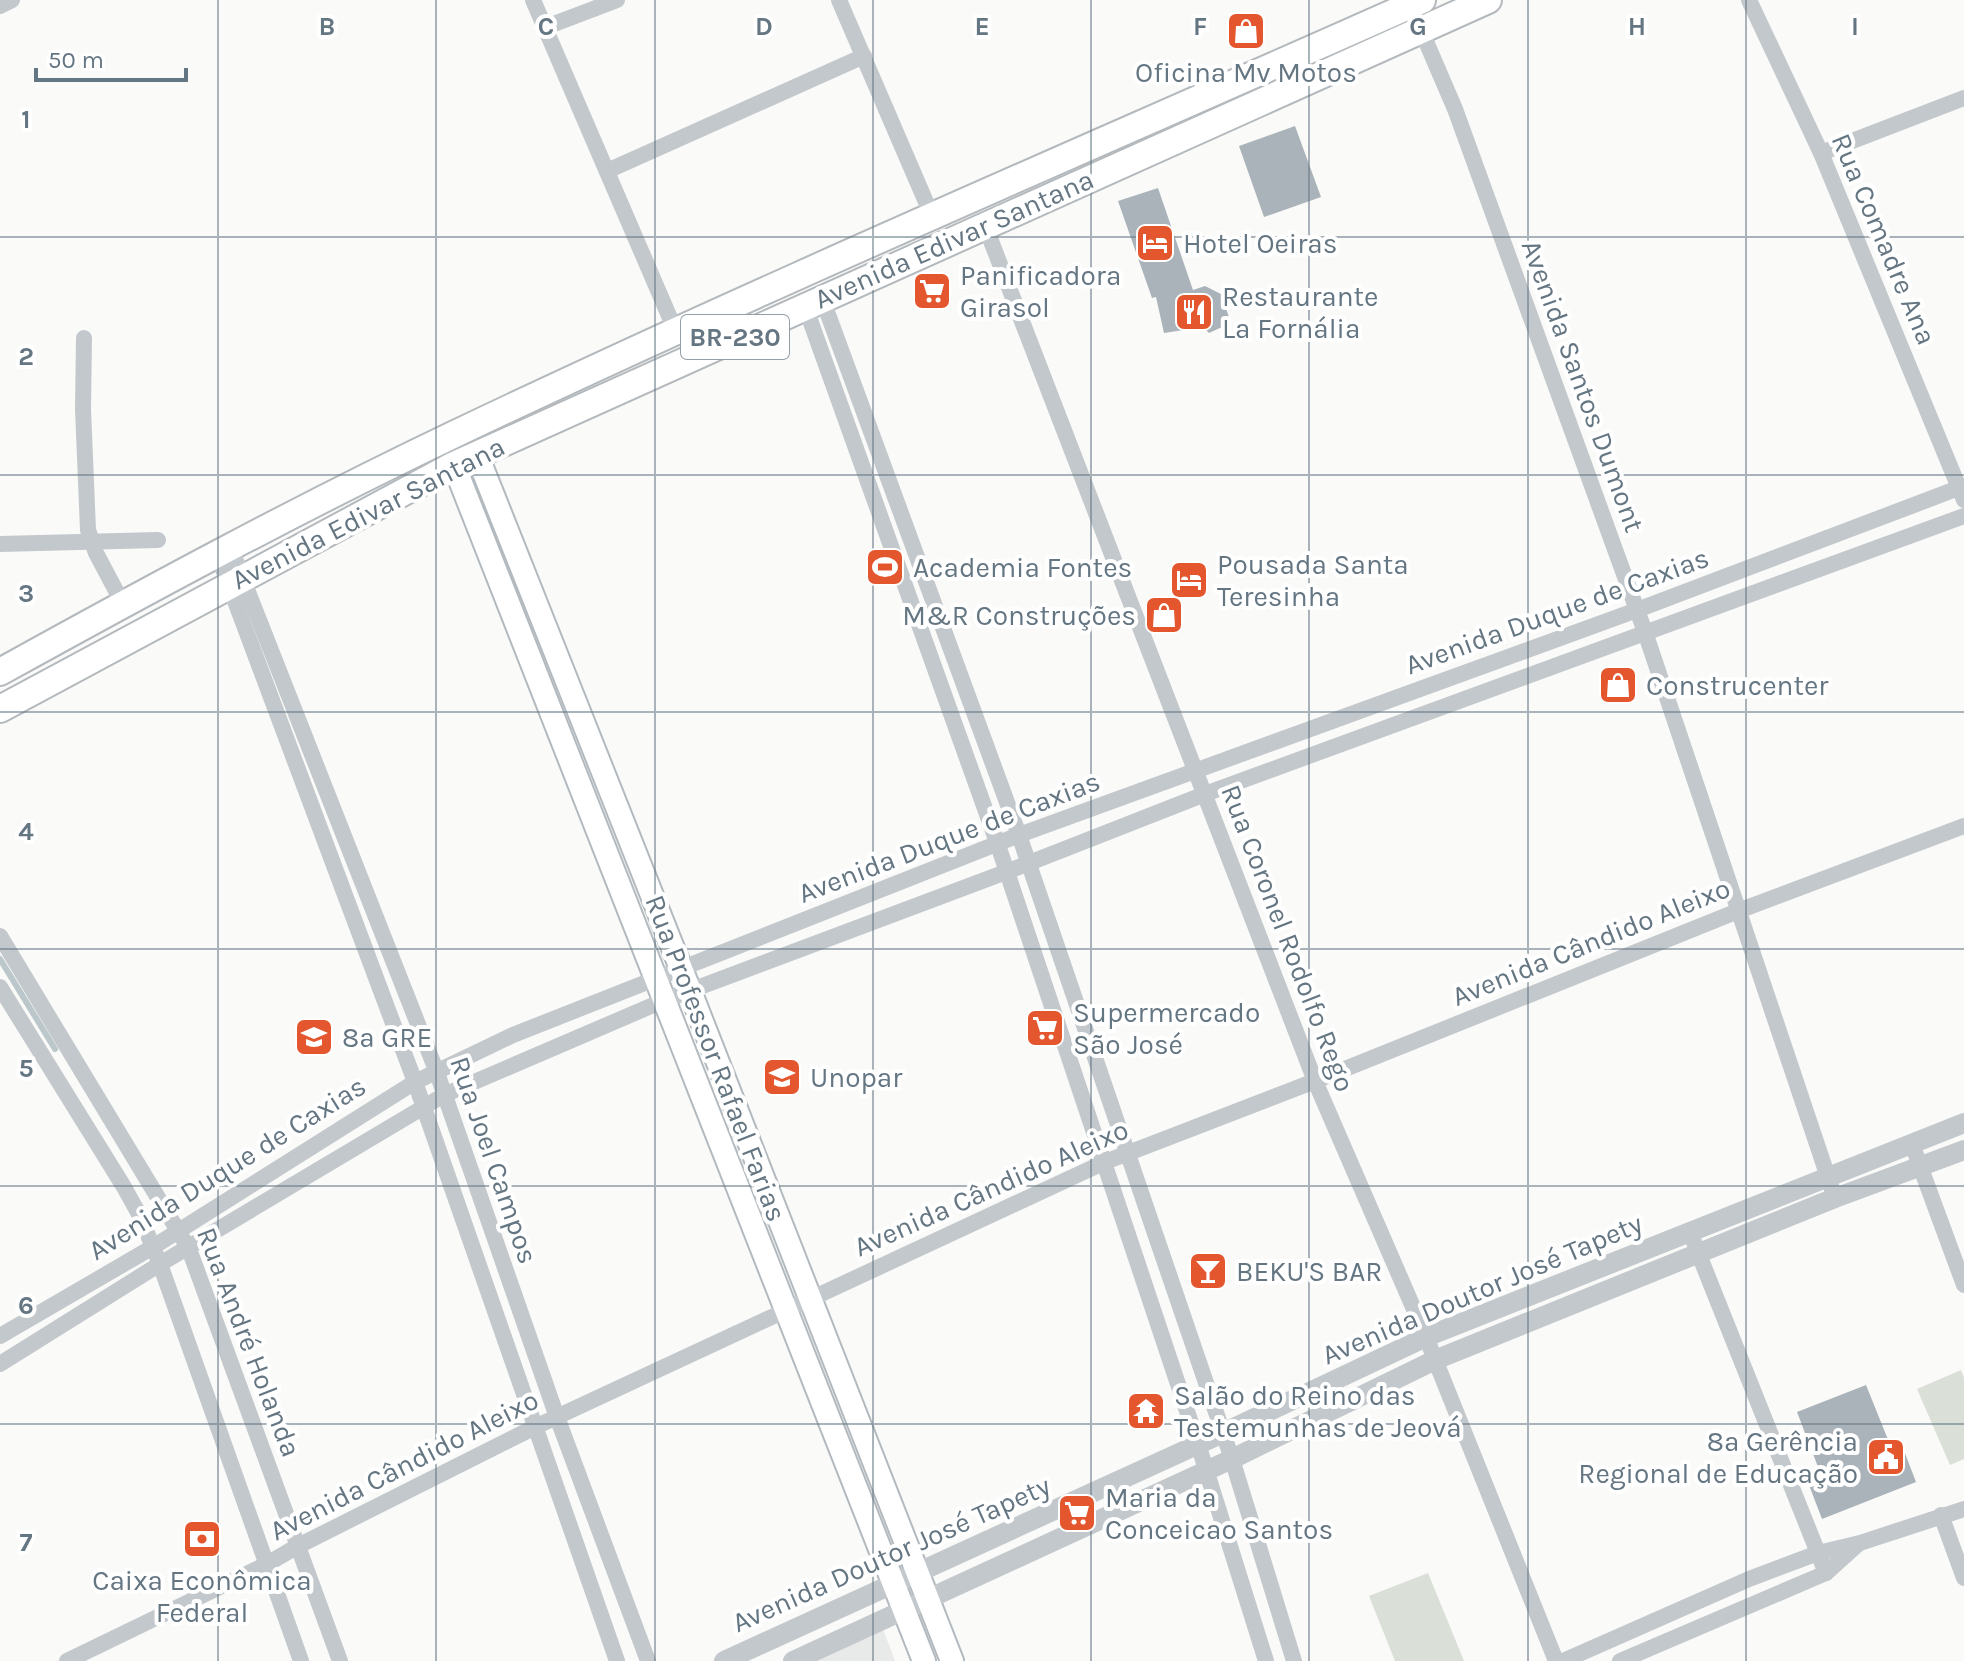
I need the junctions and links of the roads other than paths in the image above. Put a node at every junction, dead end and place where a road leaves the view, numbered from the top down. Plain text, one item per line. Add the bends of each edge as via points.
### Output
1 (12, 0) edge
2 (533, 0) edge
3 (617, 0) edge
4 (839, 0) edge
5 (1488, 0) edge
6 (1749, 0) edge
7 (1416, 3) edge
8 (0, 6) edge
9 (546, 27) junction
10 (1422, 31) junction
11 (864, 56) junction
12 (1964, 98) edge
13 (1096, 142) junction
14 (1821, 153) junction
15 (1110, 168) junction
16 (607, 171) junction
17 (932, 216) junction
18 (986, 228) junction
19 (813, 302) junction
20 (676, 332) junction
21 (84, 338) dead end
22 (465, 460) junction
23 (1962, 491) edge
24 (1964, 516) edge
25 (158, 540) dead end
26 (92, 541) junction
27 (0, 544) edge
28 (224, 549) junction
29 (236, 581) junction
30 (123, 604) junction
31 (1637, 610) junction
32 (1645, 632) junction
33 (0, 672) edge
34 (0, 709) edge
35 (1195, 771) junction
36 (1205, 794) junction
37 (1964, 826) edge
38 (1019, 835) junction
39 (998, 845) junction
40 (1028, 862) junction
41 (1006, 872) junction
42 (1738, 911) junction
43 (0, 936) edge
44 (681, 968) junction
45 (655, 979) junction
46 (0, 987) edge
47 (690, 991) junction
48 (665, 1000) junction
49 (436, 1070) junction
50 (1315, 1081) junction
51 (415, 1082) junction
52 (444, 1095) junction
53 (424, 1107) junction
54 (1964, 1123) edge
55 (1912, 1144) junction
56 (1964, 1150) edge
57 (1127, 1154) junction
58 (1105, 1162) junction
59 (1922, 1167) junction
60 (1827, 1176) junction
61 (1835, 1198) junction
62 (179, 1230) junction
63 (1690, 1232) junction
64 (153, 1247) junction
65 (189, 1249) junction
66 (1699, 1253) junction
67 (160, 1264) junction
68 (1964, 1285) edge
69 (810, 1299) junction
70 (787, 1309) junction
71 (0, 1336) edge
72 (1426, 1337) junction
73 (1435, 1360) junction
74 (0, 1364) edge
75 (557, 1417) junction
76 (535, 1427) junction
77 (1223, 1433) junction
78 (1198, 1444) junction
79 (1232, 1459) junction
80 (1207, 1470) junction
81 (1964, 1509) edge
82 (1941, 1515) junction
83 (1860, 1543) junction
84 (298, 1546) junction
85 (1818, 1553) junction
86 (267, 1564) junction
87 (919, 1573) junction
88 (1826, 1573) junction
89 (1964, 1578) edge
90 (894, 1583) junction
91 (929, 1599) junction
92 (905, 1610) junction
93 (67, 1661) edge
94 (301, 1661) edge
95 (340, 1661) edge
96 (617, 1661) edge
97 (648, 1661) edge
98 (724, 1661) edge
99 (793, 1661) edge
100 (924, 1661) edge
101 (952, 1661) edge
102 (1266, 1661) edge
103 (1294, 1661) edge
104 (1556, 1661) edge
105 (1563, 1661) edge
106 (1620, 1661) edge

1 - 8 street
2 - 9 street
3 - 9 street
4 - 11 street
5 - 10 highway, Avenida Edivar Santana / BR-230
6 - 14 street, Rua Comadre Ana
7 - 10 street, Avenida Santos Dumont
7 - 13 highway, Avenida Edivar Santana / BR-230
9 - 16 street
10 - 15 highway, Avenida Edivar Santana / BR-230
10 - 31 street, Avenida Santos Dumont
11 - 16 street
11 - 17 street
12 - 14 street
13 - 15 highway
13 - 17 highway, Avenida Edivar Santana / BR-230
14 - 23 street, Rua Comadre Ana
15 - 18 highway, Avenida Edivar Santana / BR-230
16 - 20 street
17 - 20 highway, Avenida Edivar Santana / BR-230
18 - 19 highway, Avenida Edivar Santana / BR-230
18 - 35 street, Rua Coronel Rodolfo Rego
19 - 22 highway, Avenida Edivar Santana / BR-230
19 - 38 street
19 - 39 street
20 - 28 highway, Avenida Edivar Santana / BR-230 via 454,434
21 - 26 street
22 - 29 highway, Avenida Edivar Santana / BR-230
22 - 44 main road, Rua Professor Rafael Farias
22 - 45 main road, Rua Professor Rafael Farias
23 - 31 street, Avenida Duque de Caxias
24 - 32 street, Avenida Duque de Caxias
25 - 26 street
26 - 27 street
26 - 30 street
28 - 29 street, Rua Joel Campos
28 - 30 highway, Avenida Edivar Santana / BR-230
29 - 34 highway, Avenida Edivar Santana / BR-230
29 - 49 street, Rua Joel Campos
29 - 51 street, Rua Joel Campos
30 - 33 highway, Avenida Edivar Santana / BR-230
31 - 32 street, Avenida Santos Dumont
31 - 35 street, Avenida Duque de Caxias
32 - 36 street, Avenida Duque de Caxias
32 - 42 street, Avenida Santos Dumont
35 - 36 street, Rua Coronel Rodolfo Rego
35 - 38 street, Avenida Duque de Caxias
36 - 40 street, Avenida Duque de Caxias
36 - 50 street, Rua Coronel Rodolfo Rego
37 - 42 street, Avenida Cândido Aleixo
38 - 39 street, Avenida Duque de Caxias
38 - 40 street
39 - 41 street
39 - 44 street, Avenida Duque de Caxias
40 - 41 street, Avenida Duque de Caxias
40 - 57 street
41 - 47 street, Avenida Duque de Caxias
41 - 58 street
42 - 50 street, Avenida Cândido Aleixo
42 - 60 street, Avenida Santos Dumont
43 - 62 street, Rua André Holanda
44 - 45 street, Avenida Duque de Caxias
44 - 47 main road, Rua Professor Rafael Farias
45 - 48 main road, Rua Professor Rafael Farias
45 - 49 street, Avenida Duque de Caxias
46 - 64 street, Rua André Holanda via 124,1187
47 - 48 street, Avenida Duque de Caxias
47 - 69 main road, Rua Professor Rafael Farias
48 - 52 street, Avenida Duque de Caxias
48 - 70 main road, Rua Professor Rafael Farias
49 - 51 street, Avenida Duque de Caxias
49 - 52 street, Rua Joel Campos
50 - 57 street, Avenida Cândido Aleixo
50 - 72 street, Rua Coronel Rodolfo Rego
51 - 53 street, Rua Joel Campos
51 - 62 street, Avenida Duque de Caxias
52 - 53 street, Avenida Duque de Caxias
52 - 75 street, Rua Joel Campos
53 - 65 street, Avenida Duque de Caxias
53 - 76 street, Rua Joel Campos
54 - 55 street, Avenida Doutor José Tapety
55 - 59 street
55 - 60 street, Avenida Doutor José Tapety
56 - 59 street, Avenida Doutor José Tapety
57 - 58 street, Avenida Cândido Aleixo
57 - 77 street
58 - 69 street, Avenida Cândido Aleixo
58 - 78 street
59 - 61 street, Avenida Doutor José Tapety
59 - 68 street
60 - 61 street, Avenida Santos Dumont
60 - 63 street, Avenida Doutor José Tapety
61 - 66 street, Avenida Doutor José Tapety
62 - 64 street, Avenida Duque de Caxias
62 - 65 street, Rua André Holanda
63 - 66 street
63 - 72 street, Avenida Doutor José Tapety
64 - 67 street, Rua André Holanda
64 - 71 street, Avenida Duque de Caxias
65 - 67 street, Avenida Duque de Caxias
65 - 84 street, Rua André Holanda
66 - 73 street, Avenida Doutor José Tapety
66 - 85 street
67 - 74 street, Avenida Duque de Caxias
67 - 86 street, Rua André Holanda
69 - 70 street, Avenida Cândido Aleixo
69 - 87 main road, Rua Professor Rafael Farias
70 - 75 street, Avenida Cândido Aleixo
70 - 90 main road, Rua Professor Rafael Farias
72 - 73 street, Rua Coronel Rodolfo Rego
72 - 77 street, Avenida Doutor José Tapety
73 - 79 street, Avenida Doutor José Tapety
73 - 104 street, Rua Coronel Rodolfo Rego
75 - 76 street, Avenida Cândido Aleixo
75 - 97 street, Rua Joel Campos
76 - 84 street, Avenida Cândido Aleixo
76 - 96 street, Rua Joel Campos
77 - 78 street, Avenida Doutor José Tapety
77 - 79 street
78 - 80 street
78 - 87 street, Avenida Doutor José Tapety
79 - 80 street, Avenida Doutor José Tapety
79 - 103 street
80 - 91 street, Avenida Doutor José Tapety
80 - 102 street
81 - 82 street
82 - 83 street
82 - 89 street
83 - 85 street
83 - 88 street
84 - 86 street, Avenida Cândido Aleixo
84 - 95 street, Rua André Holanda
85 - 88 street
85 - 105 street
86 - 93 street, Avenida Cândido Aleixo
86 - 94 street, Rua André Holanda
87 - 90 street, Avenida Doutor José Tapety
87 - 91 main road, Rua Professor Rafael Farias
88 - 106 street
90 - 92 main road, Rua Professor Rafael Farias
90 - 98 street, Avenida Doutor José Tapety
91 - 92 street, Avenida Doutor José Tapety
91 - 101 main road, Rua Professor Rafael Farias
92 - 99 street, Avenida Doutor José Tapety
92 - 100 main road, Rua Professor Rafael Farias

